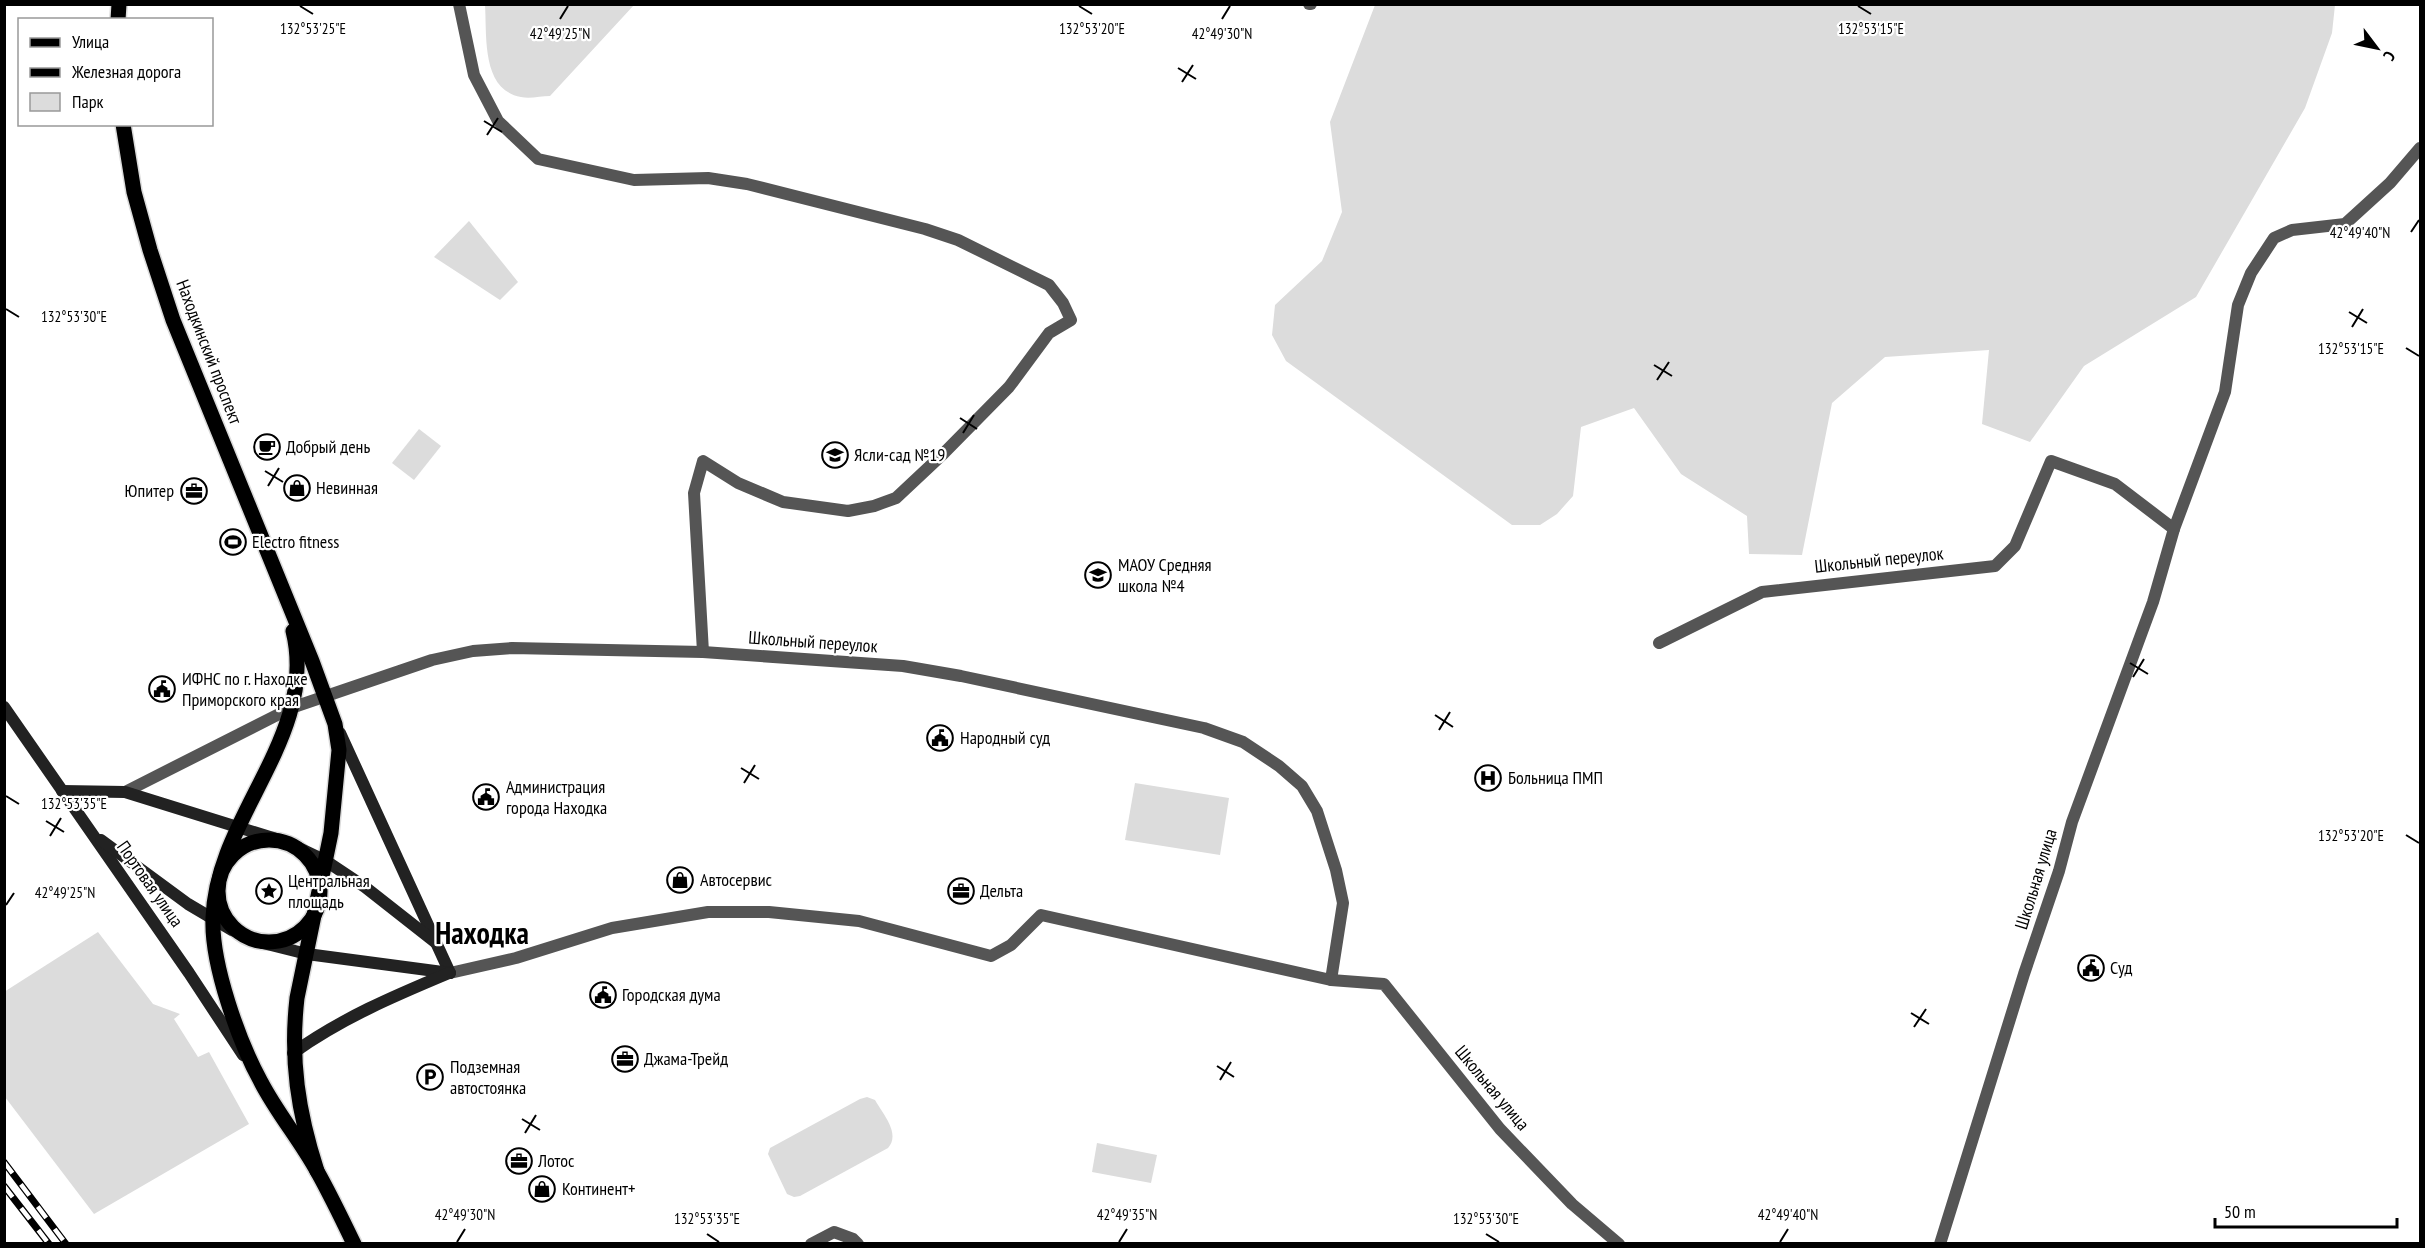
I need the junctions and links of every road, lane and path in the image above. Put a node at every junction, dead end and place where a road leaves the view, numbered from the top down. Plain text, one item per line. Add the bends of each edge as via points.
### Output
1 (459, 4) edge
2 (123, 126) edge
3 (2421, 148) edge
4 (2174, 529) junction
5 (282, 587) junction
6 (1659, 643) dead end
7 (703, 652) junction
8 (327, 698) junction
9 (4, 707) edge
10 (291, 708) junction
11 (335, 724) junction
12 (63, 791) junction
13 (125, 792) junction
14 (236, 828) junction
15 (93, 834) junction
16 (286, 843) junction
17 (326, 861) junction
18 (221, 873) junction
19 (316, 908) junction
20 (212, 919) junction
21 (251, 939) junction
22 (435, 942) junction
23 (307, 954) junction
24 (450, 973) junction
25 (1331, 980) junction
26 (293, 1053) junction
27 (261, 1083) junction
28 (317, 1171) junction
29 (354, 1244) edge
30 (811, 1244) edge
31 (858, 1244) edge
32 (1619, 1244) edge
33 (1940, 1244) edge

1 - 7 street via 474,75 498,121 538,159 634,180 708,178 747,184 925,229 958,240 1049,285 1071,320 1049,333 1009,387 896,498 848,511 783,502 738,483 703,461 694,493
2 - 5 main road, Находкинский проспект via 134,192 173,320
3 - 4 street, Школьная улица via 2391,183 2344,224 2292,230 2274,238 2257,264 2238,305 2225,392
4 - 6 street, Школьный переулок via 2115,484 2050,461 2015,546 1995,566 1762,592
4 - 33 street, Школьная улица via 2153,602 2072,822
5 - 8 main road, Находкинский проспект
5 - 10 main road, Находкинский проспект via 295,639 298,673
7 - 8 street, Школьный переулок via 512,648 473,651 432,660
7 - 25 street, Школьный переулок via 903,666 1204,728 1243,742 1302,786 1317,812 1343,903
8 - 10 street, Школьный переулок
8 - 11 main road, Находкинский проспект
9 - 12 street, Портовая улица
10 - 13 street, Школьный переулок
10 - 14 main road, Находкинский проспект via 278,744
11 - 17 main road, Находкинский проспект via 338,778
11 - 22 street
12 - 13 street
12 - 15 street, Портовая улица
13 - 14 street
14 - 16 street
14 - 18 main road, Находкинский проспект
15 - 20 street
15 - 27 street, Портовая улица
16 - 17 street
16 - 18 main road via 270,839 240,848
16 - 19 main road via 311,861 318,876
17 - 19 main road, Находкинский проспект
17 - 22 street
18 - 20 main road, Находкинский проспект
18 - 21 main road via 220,905 232,925
19 - 21 main road via 297,933 275,940
19 - 23 main road, Находкинский проспект
20 - 21 street
20 - 27 main road, Находкинский проспект via 223,986
21 - 23 street
22 - 24 street
23 - 24 street
23 - 26 main road, Находкинский проспект via 297,998
24 - 25 street, Школьная улица via 516,958 612,928 708,912 769,912 859,921 991,956 1011,945 1041,915
24 - 26 street via 364,1009
25 - 32 street, Школьная улица via 1384,984 1500,1129 1572,1204
26 - 28 main road, Находкинский проспект via 304,1129
27 - 28 main road, Находкинский проспект
28 - 29 main road, Находкинский проспект
30 - 31 street via 834,1232

